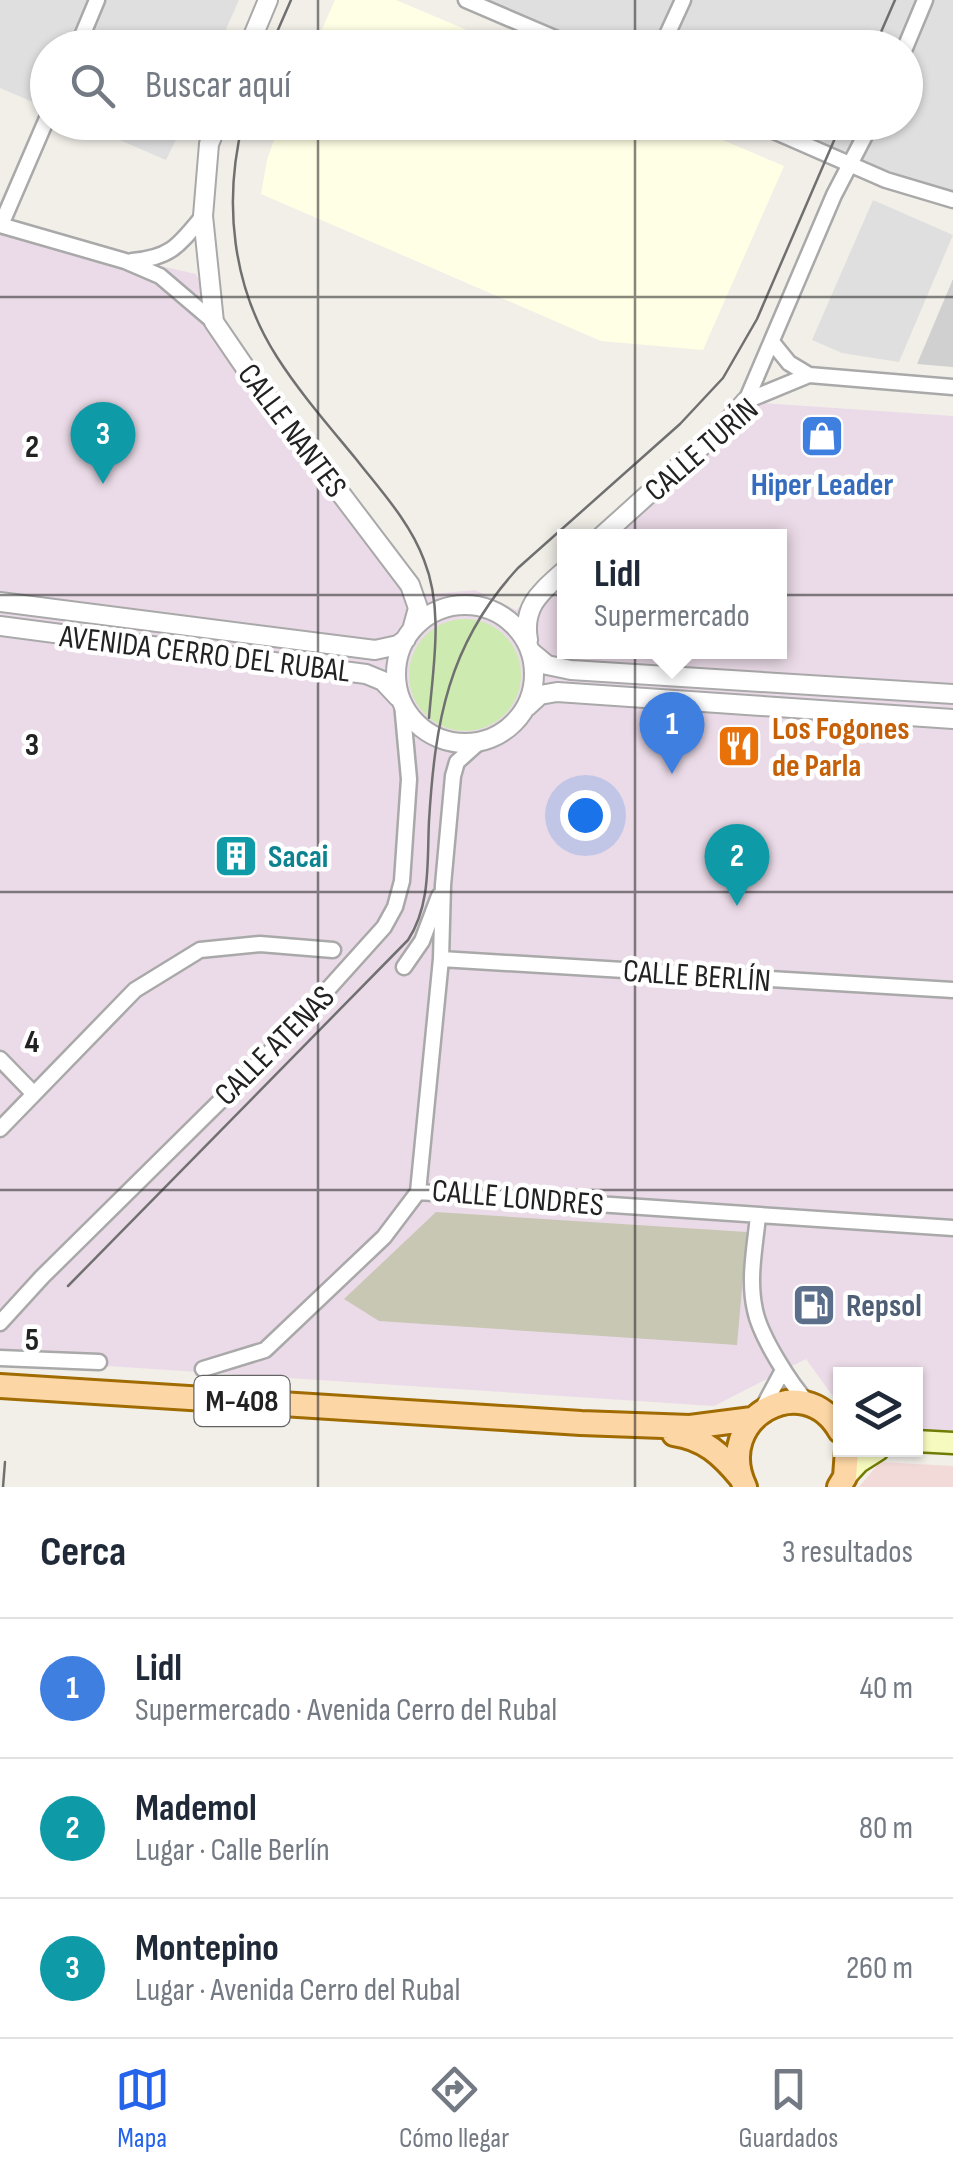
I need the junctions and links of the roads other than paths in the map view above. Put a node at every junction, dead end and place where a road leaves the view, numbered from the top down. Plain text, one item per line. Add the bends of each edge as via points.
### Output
1 (97, 0) edge
2 (268, 0) edge
3 (466, 0) edge
4 (683, 0) edge
5 (925, 0) edge
6 (501, 7) edge
7 (84, 30) edge
8 (256, 30) edge
9 (544, 30) edge
10 (670, 30) edge
11 (912, 30) edge
12 (37, 140) edge
13 (211, 140) edge
14 (794, 140) edge
15 (862, 140) edge
16 (849, 164) junction
17 (953, 200) edge
18 (204, 216) junction
19 (0, 225) edge
20 (126, 261) junction
21 (214, 322) junction
22 (772, 342) junction
23 (809, 375) junction
24 (953, 387) edge
25 (746, 401) junction
26 (610, 529) edge
27 (557, 577) edge
28 (0, 602) edge
29 (0, 626) edge
30 (409, 634) junction
31 (530, 648) junction
32 (953, 694) edge
33 (401, 701) junction
34 (526, 707) junction
35 (953, 719) edge
36 (477, 744) junction
37 (443, 885) junction
38 (333, 950) junction
39 (363, 952) junction
40 (441, 959) junction
41 (404, 966) dead end
42 (342, 976) junction
43 (953, 990) edge
44 (0, 1059) edge
45 (33, 1093) junction
46 (0, 1128) edge
47 (418, 1192) junction
48 (758, 1216) junction
49 (953, 1228) edge
50 (0, 1323) edge
51 (0, 1358) edge
52 (99, 1362) dead end
53 (203, 1368) dead end
54 (783, 1370) junction
55 (0, 1386) edge
56 (810, 1405) junction
57 (756, 1416) junction
58 (833, 1421) edge
59 (581, 1423) junction
60 (923, 1441) edge
61 (953, 1443) edge
62 (846, 1457) edge
63 (867, 1457) edge
64 (743, 1482) edge
65 (842, 1482) edge

1 - 7 street
2 - 8 street
3 - 6 street
4 - 10 street
5 - 11 street
6 - 9 street
12 - 19 street
13 - 18 street
14 - 16 street
15 - 16 street
16 - 17 street
16 - 22 street
18 - 20 street, CALLE NANTES via 171,252
18 - 21 street
19 - 20 street, CALLE NANTES
20 - 21 street, CALLE NANTES via 173,284
21 - 30 street, CALLE NANTES via 410,585 418,608
22 - 23 street via 788,363
22 - 25 street
23 - 24 street, CALLE TURÍN
23 - 25 street, CALLE TURÍN
25 - 26 street, CALLE TURÍN
27 - 31 street via 529,606
28 - 30 street, AVENIDA CERRO DEL RUBAL via 375,650 398,645
29 - 33 street, AVENIDA CERRO DEL RUBAL via 366,674
30 - 31 street via 436,612 464,605 508,619
30 - 33 street via 396,670
31 - 32 street via 547,666 570,670
31 - 34 street via 534,671
33 - 36 street via 428,732
33 - 39 street, CALLE ATENAS via 409,779 402,881 395,907
34 - 35 street via 557,692
34 - 36 street via 506,730
36 - 37 street, CALLE LONDRES via 455,768
37 - 40 street, CALLE LONDRES
37 - 41 street via 422,941
38 - 39 street
38 - 42 street
38 - 45 street via 260,944 200,950 136,990
39 - 42 street, CALLE ATENAS
40 - 43 street, CALLE BERLÍN
40 - 47 street, CALLE LONDRES
42 - 50 street, CALLE ATENAS
44 - 45 street
45 - 46 street
47 - 48 street, CALLE LONDRES
47 - 53 street via 384,1237 266,1350
48 - 49 street, CALLE LONDRES
48 - 54 street via 755,1313
51 - 52 street
54 - 56 street
54 - 57 street
55 - 59 main road, M-408
56 - 57 main road, M-408 via 789,1400
56 - 58 main road
57 - 59 main road, M-408 via 690,1426
57 - 64 main road, M-408 via 739,1441 736,1463
59 - 64 main road, M-408 via 688,1436 724,1458
60 - 61 main road
62 - 65 main road
63 - 65 main road

